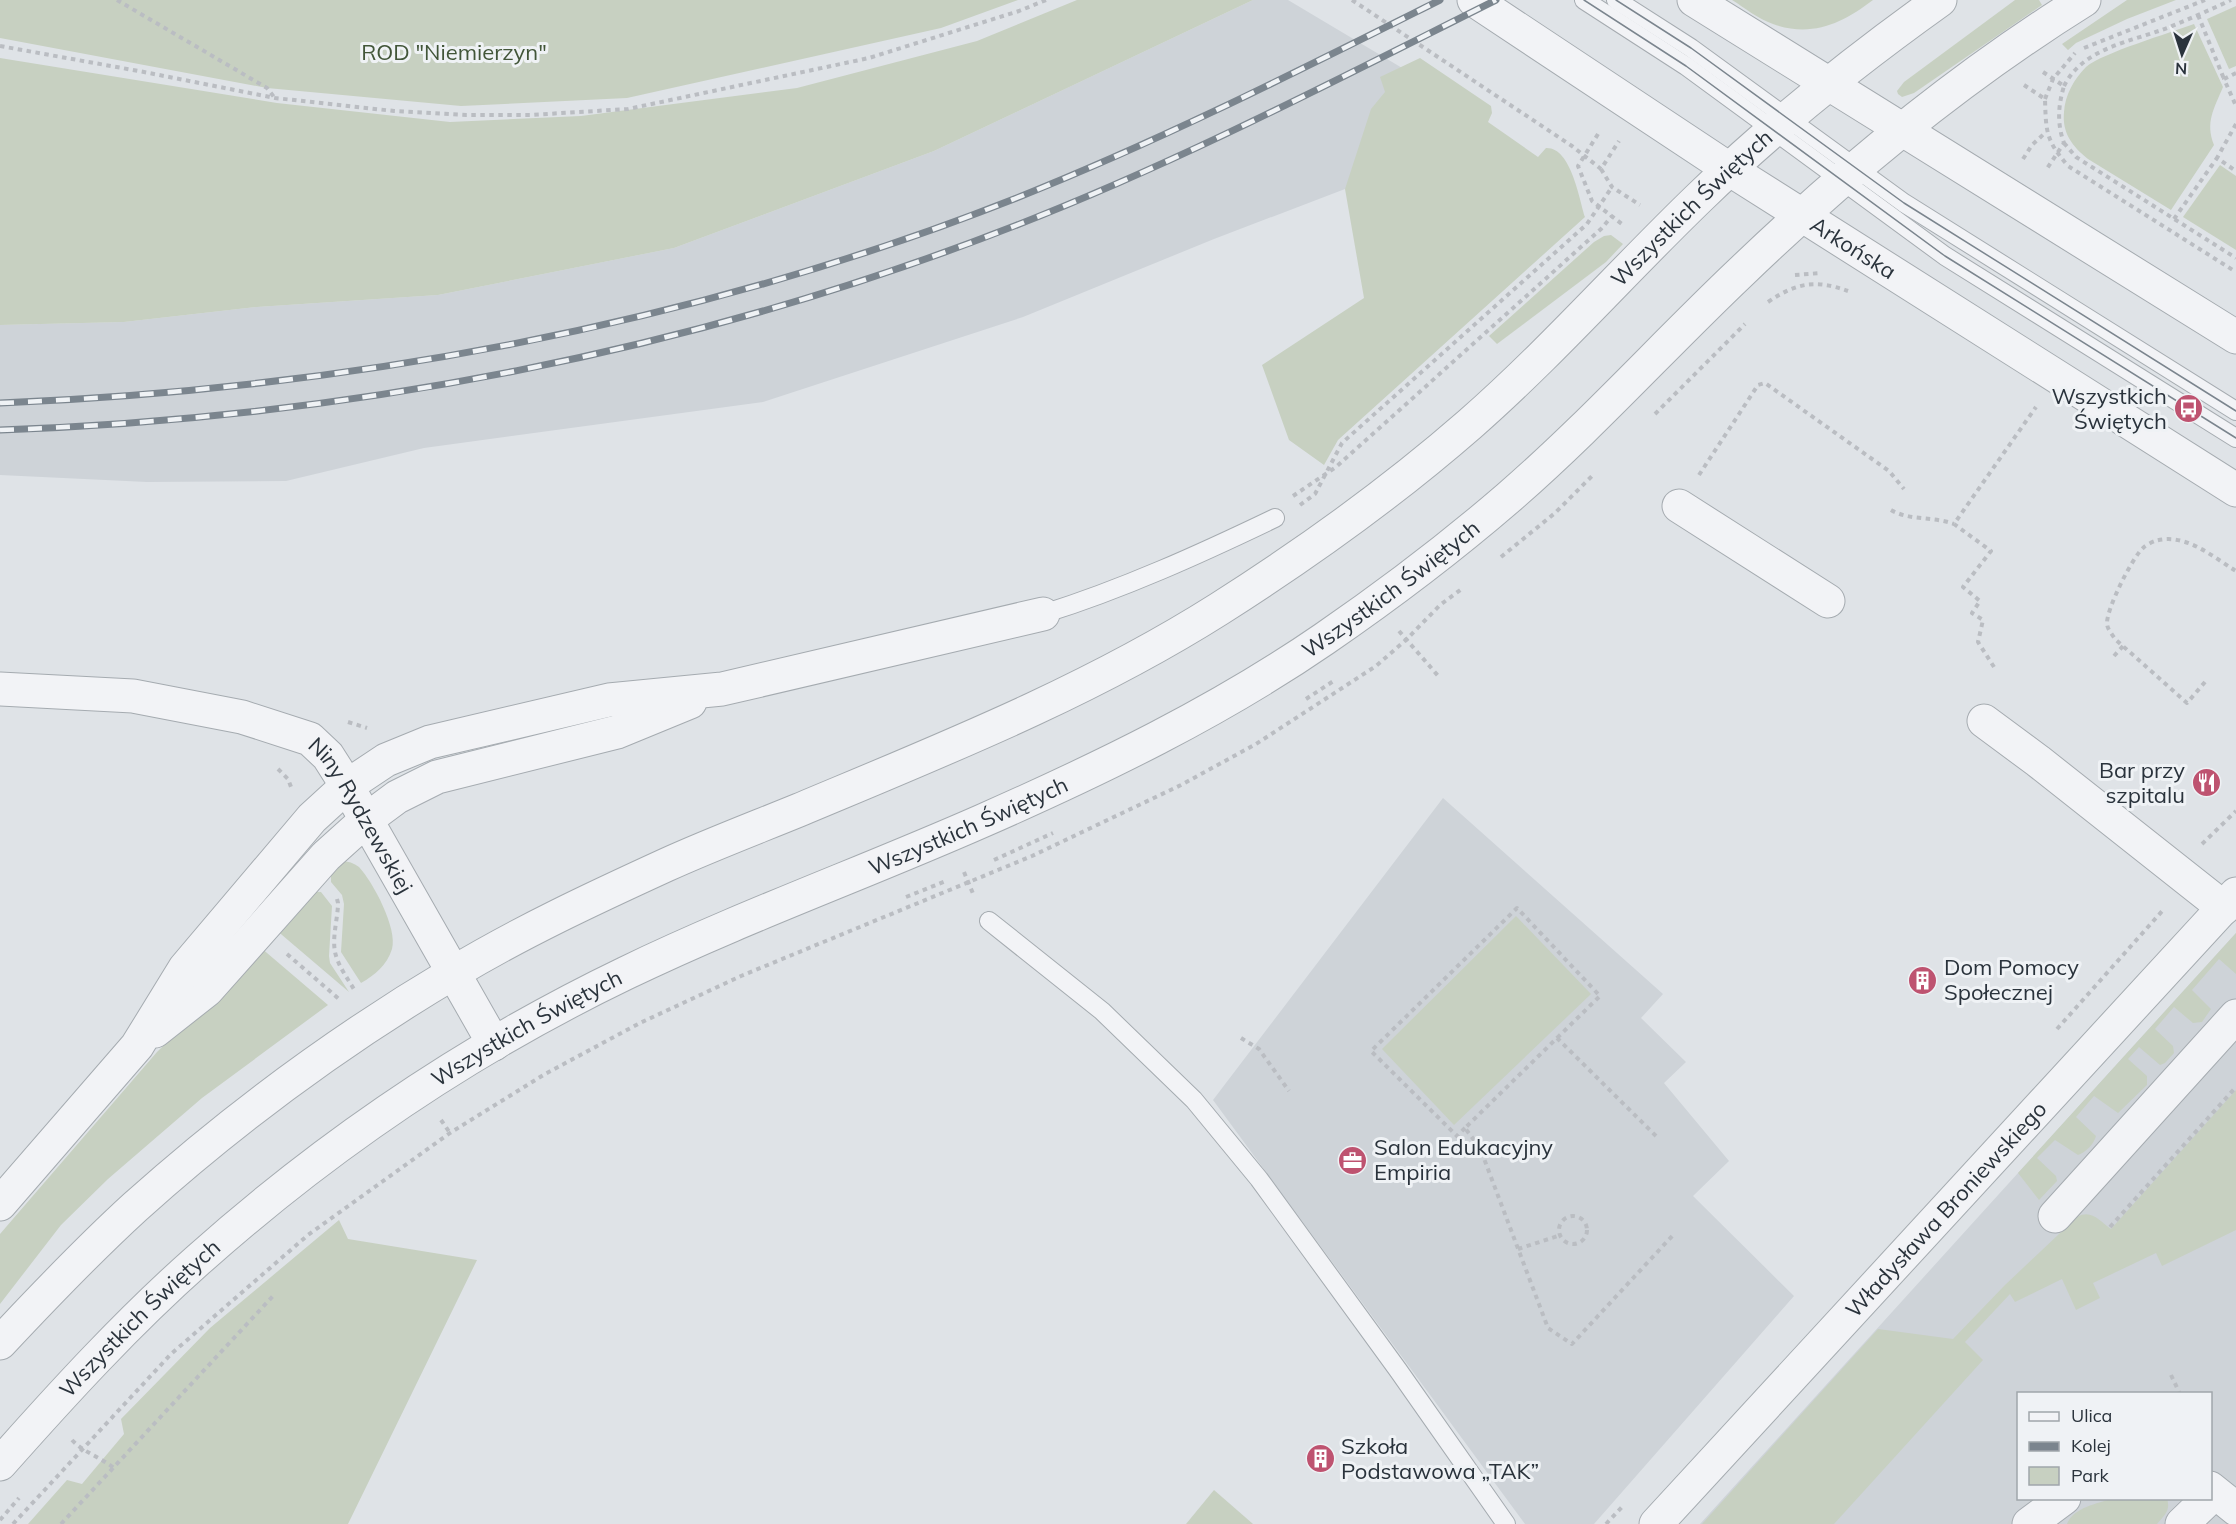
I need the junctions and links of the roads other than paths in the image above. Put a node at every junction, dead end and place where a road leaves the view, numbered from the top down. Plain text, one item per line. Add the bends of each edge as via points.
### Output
1 (1474, 0) edge
2 (1584, 0) edge
3 (1616, 0) edge
4 (1694, 0) edge
5 (1940, 0) edge
6 (2084, 0) edge
7 (1829, 83) junction
8 (1780, 124) junction
9 (1904, 130) junction
10 (1729, 169) junction
11 (1849, 175) junction
12 (1802, 215) junction
13 (2236, 337) edge
14 (2236, 411) edge
15 (2236, 438) edge
16 (2236, 490) edge
17 (1679, 506) road end
18 (1275, 518) road end
19 (1828, 602) dead end
20 (1043, 614) joint
21 (0, 689) edge
22 (722, 689) junction
23 (1984, 721) dead end
24 (347, 786) junction
25 (366, 820) junction
26 (2230, 901) edge
27 (989, 921) dead end
28 (454, 972) junction
29 (2236, 1016) edge
30 (494, 1044) junction
31 (137, 1046) junction
32 (0, 1204) edge
33 (2055, 1216) dead end
34 (0, 1342) edge
35 (0, 1464) edge
36 (2216, 1497) edge
37 (2061, 1500) edge
38 (1506, 1524) edge
39 (1656, 1524) edge
40 (2029, 1524) edge
41 (2182, 1524) edge

1 - 10 street, Arkońska
2 - 8 lane
3 - 8 lane via 1691,48
4 - 7 street
5 - 7 street, Wszystkich Świętych
6 - 9 street, Wszystkich Świętych via 2010,49
7 - 8 street, Wszystkich Świętych
7 - 9 street
8 - 10 street, Wszystkich Świętych
8 - 11 lane
9 - 11 street, Wszystkich Świętych
9 - 13 street
10 - 12 street, Arkońska
10 - 28 street, Wszystkich Świętych via 1472,423 1346,523 1219,609 1067,694 671,862
11 - 12 street, Wszystkich Świętych
11 - 14 lane via 1920,213
11 - 15 lane via 1963,268
12 - 16 street, Arkońska
12 - 30 street, Wszystkich Świętych via 1511,495 1398,586 1318,642 1185,723 1084,775 701,938 619,976
17 - 19 street
18 - 20 lane via 1156,573
20 - 22 street
21 - 24 street, Niny Rydzewskiej via 133,696 242,717 310,739 328,756
22 - 24 street via 609,700 430,742 386,760
22 - 25 street via 617,732 436,777 397,797
23 - 26 street via 2171,867
24 - 25 street, Niny Rydzewskiej
24 - 31 street via 312,818 184,968
25 - 28 street, Niny Rydzewskiej
25 - 31 street via 318,864 207,990
26 - 39 street, Władysława Broniewskiego
27 - 38 lane via 1102,1011 1194,1100 1259,1179
28 - 30 street, Niny Rydzewskiej
28 - 34 street, Wszystkich Świętych via 356,1035 237,1121 133,1209
29 - 33 street
30 - 35 street, Wszystkich Świętych via 374,1120 263,1204 129,1325
31 - 32 street
36 - 41 street
37 - 40 street

